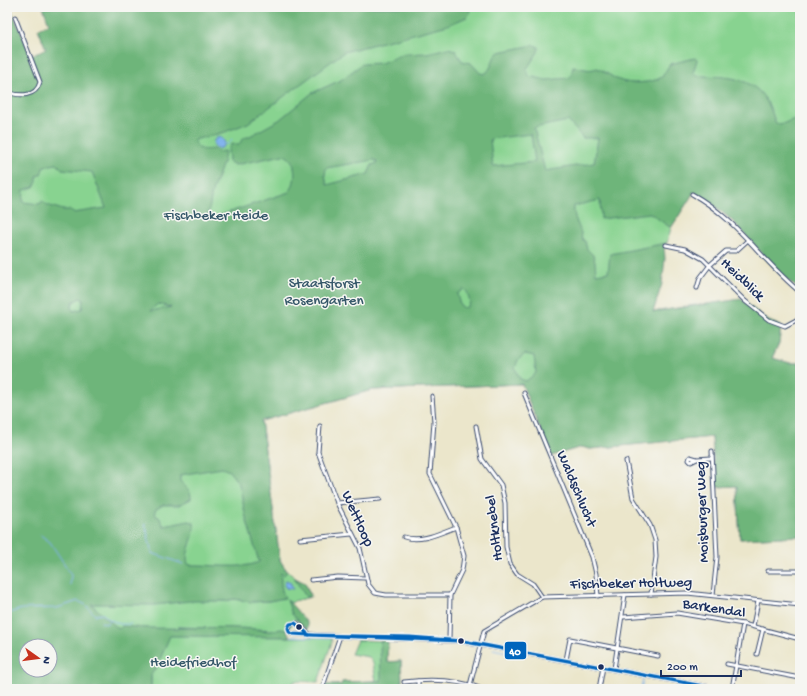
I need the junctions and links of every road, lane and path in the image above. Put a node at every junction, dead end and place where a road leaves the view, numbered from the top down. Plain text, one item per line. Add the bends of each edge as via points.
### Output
1 (15, 17) dead end
2 (7, 92) edge
3 (692, 194) dead end
4 (748, 240) junction
5 (666, 246) dead end
6 (710, 265) junction
7 (697, 288) dead end
8 (800, 292) edge
9 (800, 318) edge
10 (524, 393) dead end
11 (432, 396) dead end
12 (320, 426) dead end
13 (476, 426) dead end
14 (712, 451) dead end
15 (711, 458) junction
16 (697, 459) dead end
17 (626, 461) dead end
18 (380, 499) dead end
19 (337, 503) junction
20 (456, 527) junction
21 (352, 534) junction
22 (404, 537) dead end
23 (300, 539) dead end
24 (768, 571) dead end
25 (800, 571) edge
26 (365, 578) junction
27 (311, 580) dead end
28 (651, 594) junction
29 (450, 595) junction
30 (625, 595) junction
31 (714, 595) junction
32 (598, 596) junction
33 (542, 597) junction
34 (758, 601) junction
35 (800, 605) edge
36 (623, 617) junction
37 (743, 624) junction
38 (753, 626) junction
39 (763, 629) junction
40 (310, 635) junction
41 (340, 636) junction
42 (800, 639) edge
43 (449, 640) junction
44 (480, 644) junction
45 (618, 648) junction
46 (757, 654) dead end
47 (658, 656) dead end
48 (566, 660) junction
49 (727, 664) dead end
50 (736, 666) junction
51 (604, 667) junction
52 (614, 669) junction
53 (800, 678) edge
54 (418, 680) junction
55 (404, 682) dead end
56 (471, 684) junction
57 (322, 689) edge
58 (418, 689) edge
59 (469, 689) edge
60 (482, 689) edge
61 (599, 689) edge
62 (719, 689) edge
63 (732, 689) edge

1 - 2 street via 40,82 36,90 28,94
3 - 4 street via 710,204
4 - 6 street via 736,251 725,252
4 - 8 street via 780,275
5 - 6 street, Heidblick via 685,249
6 - 7 street via 699,279
6 - 9 street, Heidblick via 769,320 785,326
10 - 32 street, Waldschlucht via 592,557
11 - 20 street via 434,422 430,474
12 - 19 street, Wettloop via 318,452
13 - 33 street, Holtknebel via 482,459 501,485 505,503 506,547 510,564 514,571 533,584
14 - 15 street, Moisburger Weg
15 - 16 street
15 - 31 street, Moisburger Weg via 717,557
17 - 28 street via 633,498 650,525 655,540 656,556
18 - 19 street
19 - 21 street, Wettloop
20 - 22 street via 419,539 410,540
20 - 29 street via 464,556 462,570
21 - 23 street
21 - 26 street, Wettloop via 360,548
24 - 25 street
26 - 27 street
26 - 29 street, Wettloop via 371,590 380,595
28 - 30 street, Fischbeker Holtweg
28 - 31 street, Fischbeker Holtweg
29 - 43 street
30 - 32 street, Fischbeker Holtweg
30 - 36 street
31 - 34 street, Fischbeker Holtweg
32 - 33 street, Fischbeker Holtweg
33 - 44 street, Fischbeker Holtweg via 484,631
34 - 35 street, Fischbeker Holtweg
34 - 38 street
36 - 37 street, Barkendal via 677,614
36 - 45 street
37 - 38 street, Barkendal
37 - 50 street
38 - 39 street, Barkendal
39 - 42 street, Barkendal
39 - 46 street
40 - 40 street via 296,623 289,626 291,634
40 - 41 street
41 - 43 street
41 - 57 street
43 - 44 street
44 - 48 street
44 - 56 street, Fischbeker Holtweg
45 - 47 street
45 - 48 street via 570,639
45 - 52 street
48 - 51 street
49 - 50 street
50 - 53 street
50 - 63 street
51 - 52 street
51 - 61 street
52 - 62 street
54 - 55 street
54 - 56 street
54 - 58 street
56 - 59 street, Fischbeker Holtweg
56 - 60 street

